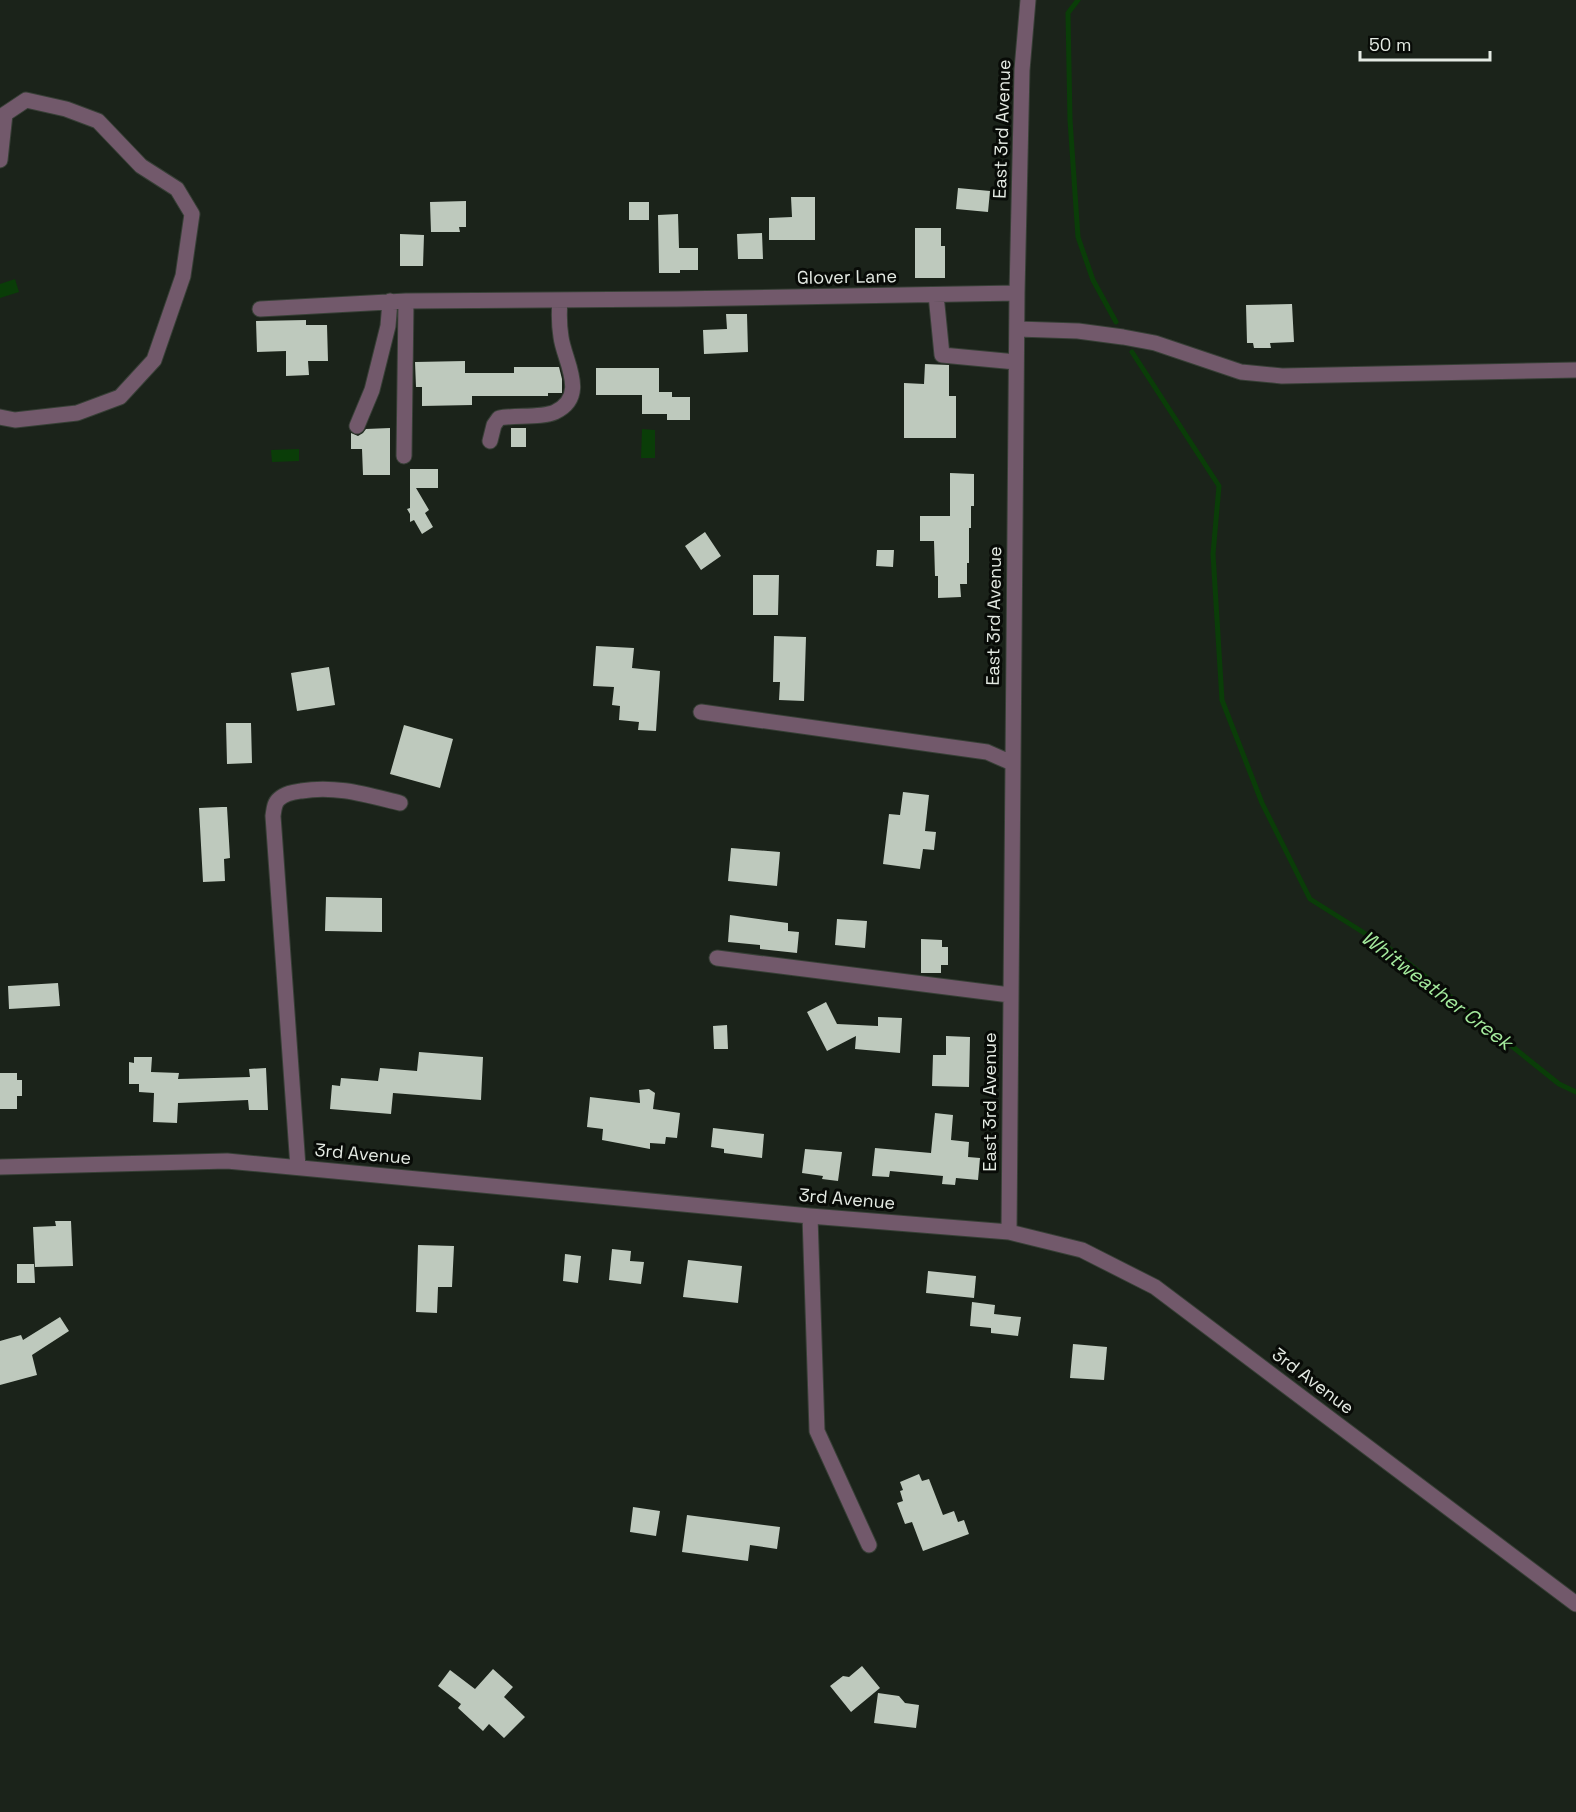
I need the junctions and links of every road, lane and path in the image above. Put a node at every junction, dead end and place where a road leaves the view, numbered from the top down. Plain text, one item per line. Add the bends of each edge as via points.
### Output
1 (1028, 0) edge
2 (0, 160) edge
3 (1017, 293) junction
4 (936, 295) junction
5 (560, 300) junction
6 (390, 301) junction
7 (406, 301) junction
8 (260, 309) dead end
9 (1017, 329) junction
10 (1016, 362) junction
11 (1576, 370) edge
12 (0, 417) edge
13 (357, 426) dead end
14 (490, 441) dead end
15 (404, 456) dead end
16 (701, 712) dead end
17 (1012, 763) junction
18 (400, 803) dead end
19 (717, 958) dead end
20 (1010, 995) junction
21 (0, 1167) edge
22 (298, 1167) junction
23 (810, 1216) junction
24 (1009, 1232) junction
25 (869, 1545) dead end
26 (1576, 1604) edge

1 - 3 street, East 3rd Avenue via 1022,70
2 - 12 street via 5,114 26,100 66,109 98,121 141,166 177,189 192,214 183,276 154,360 120,397 77,413 15,420
3 - 4 street, Glover Lane
3 - 9 street, East 3rd Avenue
4 - 5 street, Glover Lane
4 - 10 street via 942,355
5 - 7 street, Glover Lane
5 - 14 street via 561,340 570,365 571,395 554,413 499,418
6 - 7 street, Glover Lane
6 - 8 street, Glover Lane
6 - 13 street via 372,390
7 - 15 street
9 - 10 street, East 3rd Avenue
9 - 11 street via 1123,337 1155,343 1241,372 1282,376
10 - 17 street, East 3rd Avenue
16 - 17 street via 987,752
17 - 20 street, East 3rd Avenue
18 - 22 street via 320,788 287,794 274,806
19 - 20 street
20 - 24 street, East 3rd Avenue
21 - 22 street, 3rd Avenue via 227,1161
22 - 23 street, 3rd Avenue
23 - 24 street, 3rd Avenue
23 - 25 street via 817,1431
24 - 26 street, 3rd Avenue via 1082,1250 1155,1287

